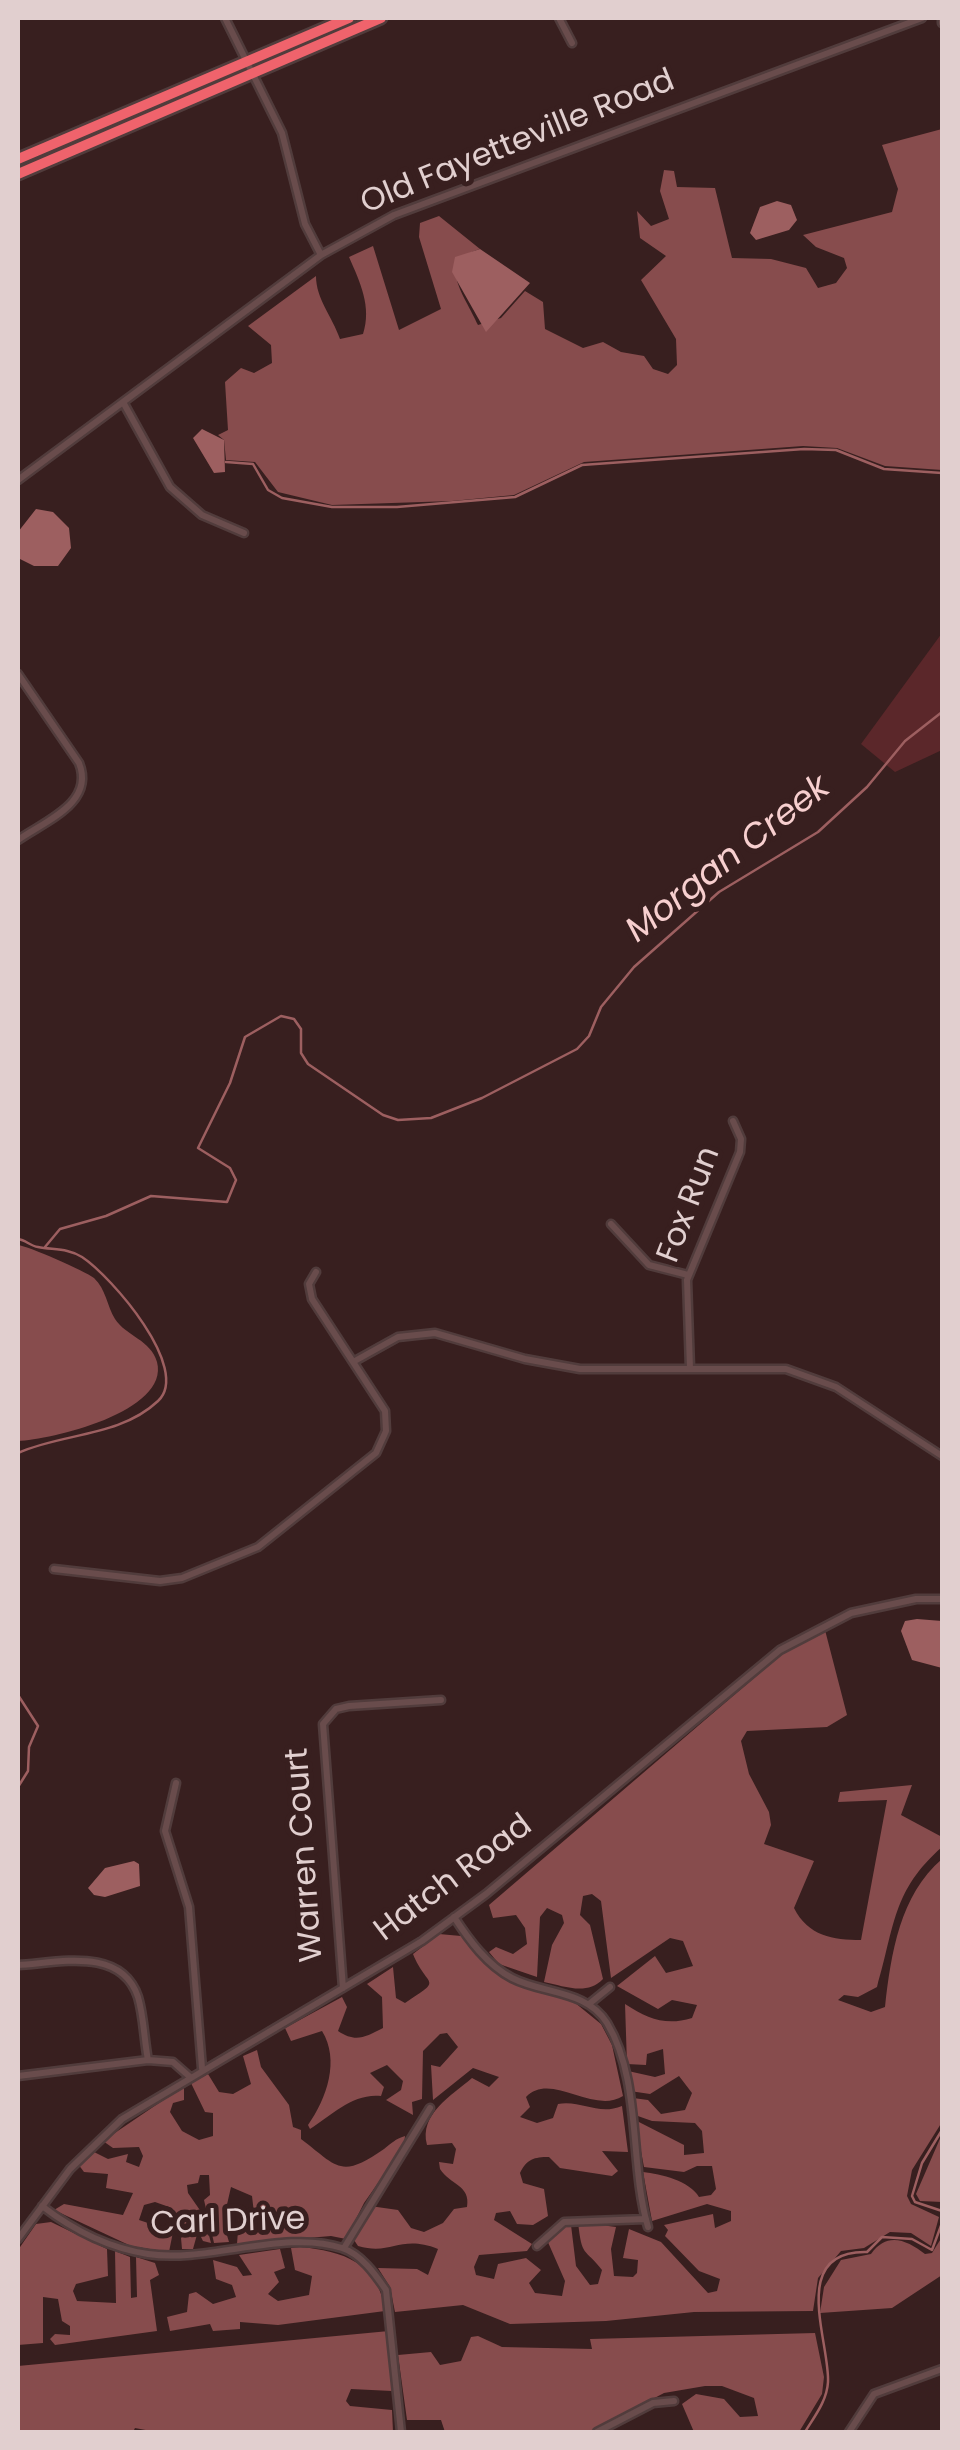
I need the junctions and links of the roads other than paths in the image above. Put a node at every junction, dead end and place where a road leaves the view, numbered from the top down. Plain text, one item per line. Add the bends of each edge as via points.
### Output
1 (225, 18) edge
2 (349, 18) edge
3 (381, 18) edge
4 (558, 18) edge
5 (922, 18) edge
6 (572, 43) dead end
7 (250, 60) junction
8 (256, 72) junction
9 (18, 160) edge
10 (18, 174) edge
11 (321, 255) junction
12 (123, 402) junction
13 (18, 480) edge
14 (244, 533) dead end
15 (18, 674) edge
16 (18, 840) edge
17 (733, 1121) dead end
18 (611, 1224) dead end
19 (316, 1272) dead end
20 (688, 1275) junction
21 (353, 1362) junction
22 (690, 1368) junction
23 (942, 1456) edge
24 (54, 1569) dead end
25 (942, 1599) edge
26 (440, 1700) dead end
27 (176, 1783) dead end
28 (454, 1917) junction
29 (18, 1965) edge
30 (610, 1987) dead end
31 (343, 1988) junction
32 (589, 2004) junction
33 (148, 2060) junction
34 (202, 2068) junction
35 (18, 2076) edge
36 (190, 2077) junction
37 (430, 2108) dead end
38 (42, 2206) junction
39 (18, 2239) edge
40 (537, 2246) dead end
41 (344, 2248) junction
42 (942, 2368) edge
43 (674, 2401) dead end
44 (400, 2432) edge
45 (596, 2432) edge
46 (849, 2432) edge

1 - 7 street
2 - 7 highway
3 - 8 highway
4 - 6 street
5 - 11 street, Old Fayetteville Road via 394,215
7 - 8 street
7 - 9 highway
8 - 10 highway
8 - 11 street
11 - 12 street, Old Fayetteville Road
12 - 13 street, Old Fayetteville Road
12 - 14 street via 170,487 202,516
15 - 16 street via 84,776 75,802
17 - 20 street, Fox Run via 740,1152
18 - 20 street via 649,1265
19 - 21 street via 308,1284 312,1299
20 - 22 street, Fox Run
21 - 22 street via 398,1337 436,1332 558,1366
21 - 24 street via 385,1411 384,1440 276,1536 171,1580
22 - 23 street via 768,1366 804,1373
25 - 28 street, Hatch Road via 851,1613 780,1650
26 - 31 street, Warren Court via 349,1706 323,1724
27 - 34 street via 165,1831 189,1906
28 - 31 street, Hatch Road
28 - 32 street via 494,1966
29 - 33 street via 89,1960 124,1976 138,1997
30 - 32 street
31 - 34 street, Hatch Road
32 - 40 street via 618,2047 647,2223 564,2222
33 - 35 street
33 - 36 street via 173,2062
34 - 36 street, Hatch Road
36 - 38 street, Hatch Road via 122,2119
37 - 41 street
38 - 39 street, Hatch Road
38 - 41 street, Carl Drive via 112,2246 150,2254 311,2244
41 - 44 street, Carl Drive via 386,2290
42 - 46 street via 874,2394
43 - 45 street via 653,2403

